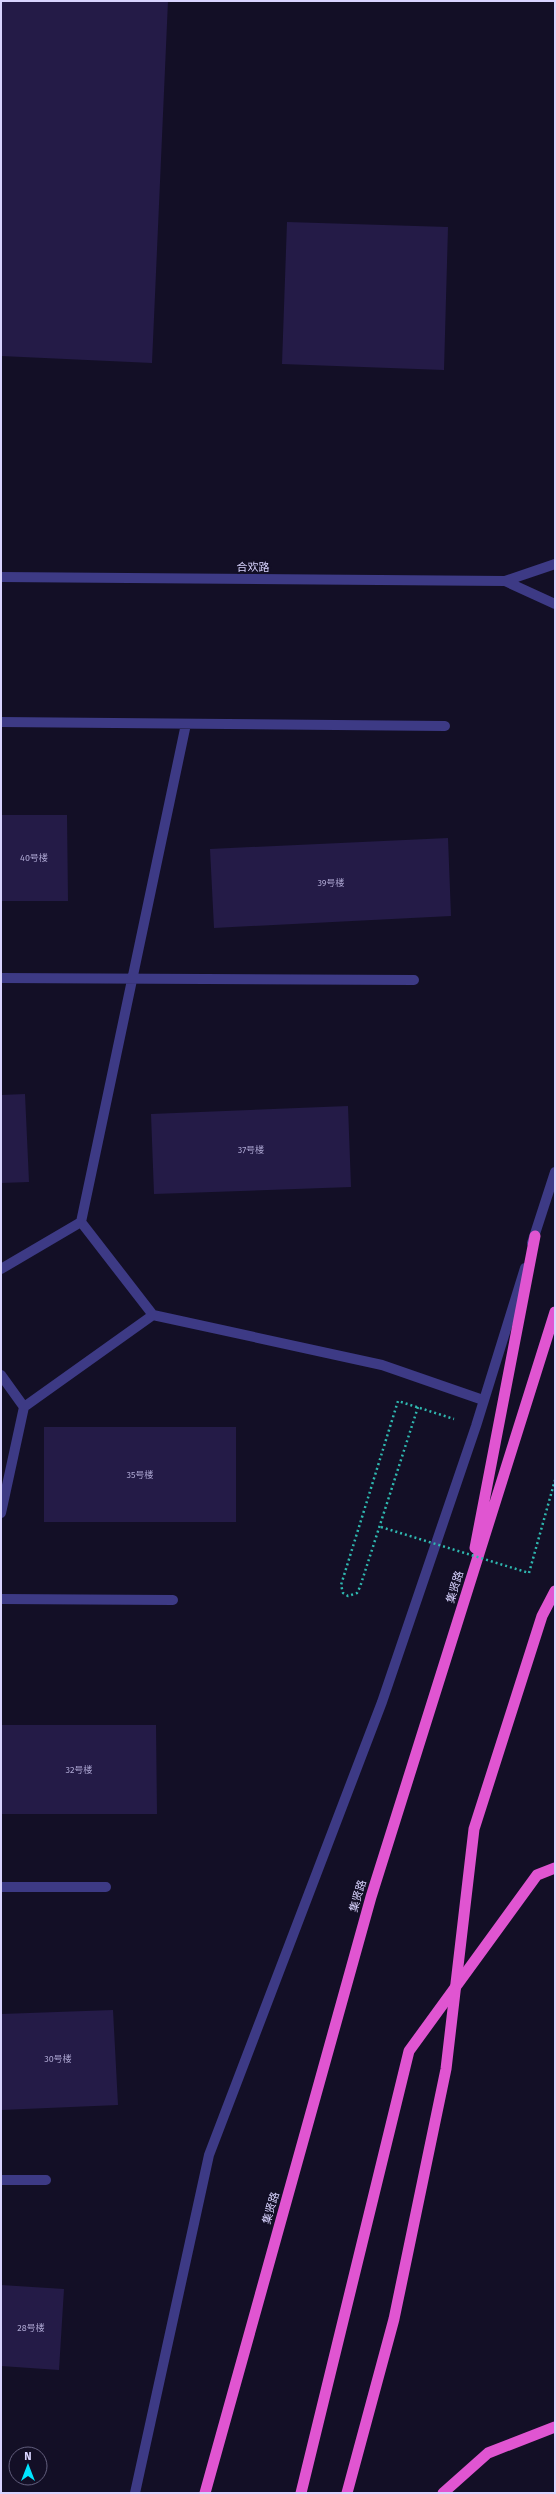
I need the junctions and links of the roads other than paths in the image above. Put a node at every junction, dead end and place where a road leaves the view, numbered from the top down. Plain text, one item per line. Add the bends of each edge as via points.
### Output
1 (555, 564) edge
2 (1, 577) edge
3 (505, 581) junction
4 (555, 604) edge
5 (1, 722) edge
6 (186, 724) junction
7 (445, 726) dead end
8 (1, 978) edge
9 (132, 979) junction
10 (414, 980) dead end
11 (555, 1172) edge
12 (81, 1222) junction
13 (535, 1236) junction
14 (1, 1269) edge
15 (555, 1312) edge
16 (153, 1315) junction
17 (1, 1375) edge
18 (483, 1400) junction
19 (24, 1407) junction
20 (1, 1513) edge
21 (555, 1591) edge
22 (1, 1599) edge
23 (465, 1599) junction
24 (173, 1600) dead end
25 (555, 1868) edge
26 (1, 1887) edge
27 (106, 1887) dead end
28 (1, 2180) edge
29 (46, 2180) dead end
30 (555, 2427) edge
31 (135, 2493) edge
32 (206, 2493) edge
33 (301, 2493) edge
34 (347, 2493) edge
35 (444, 2493) edge

1 - 3 street
2 - 3 street, 合欢路
3 - 4 street
5 - 6 street
6 - 7 street
6 - 9 street
8 - 9 street
9 - 10 street
9 - 12 street
11 - 13 street
12 - 14 street
12 - 16 street
13 - 18 street
13 - 23 highway
15 - 23 highway, 集贤路
16 - 18 street via 382,1365
16 - 19 street
17 - 19 street
18 - 31 street via 382,1702 209,2155
19 - 20 street
21 - 34 highway, bridge via 542,1616 474,1828 446,2069 394,2319
22 - 24 street
23 - 32 highway, 集贤路 via 371,1898
25 - 33 highway, bridge via 537,1875 409,2051
26 - 27 street
28 - 29 street
30 - 35 highway via 488,2453

